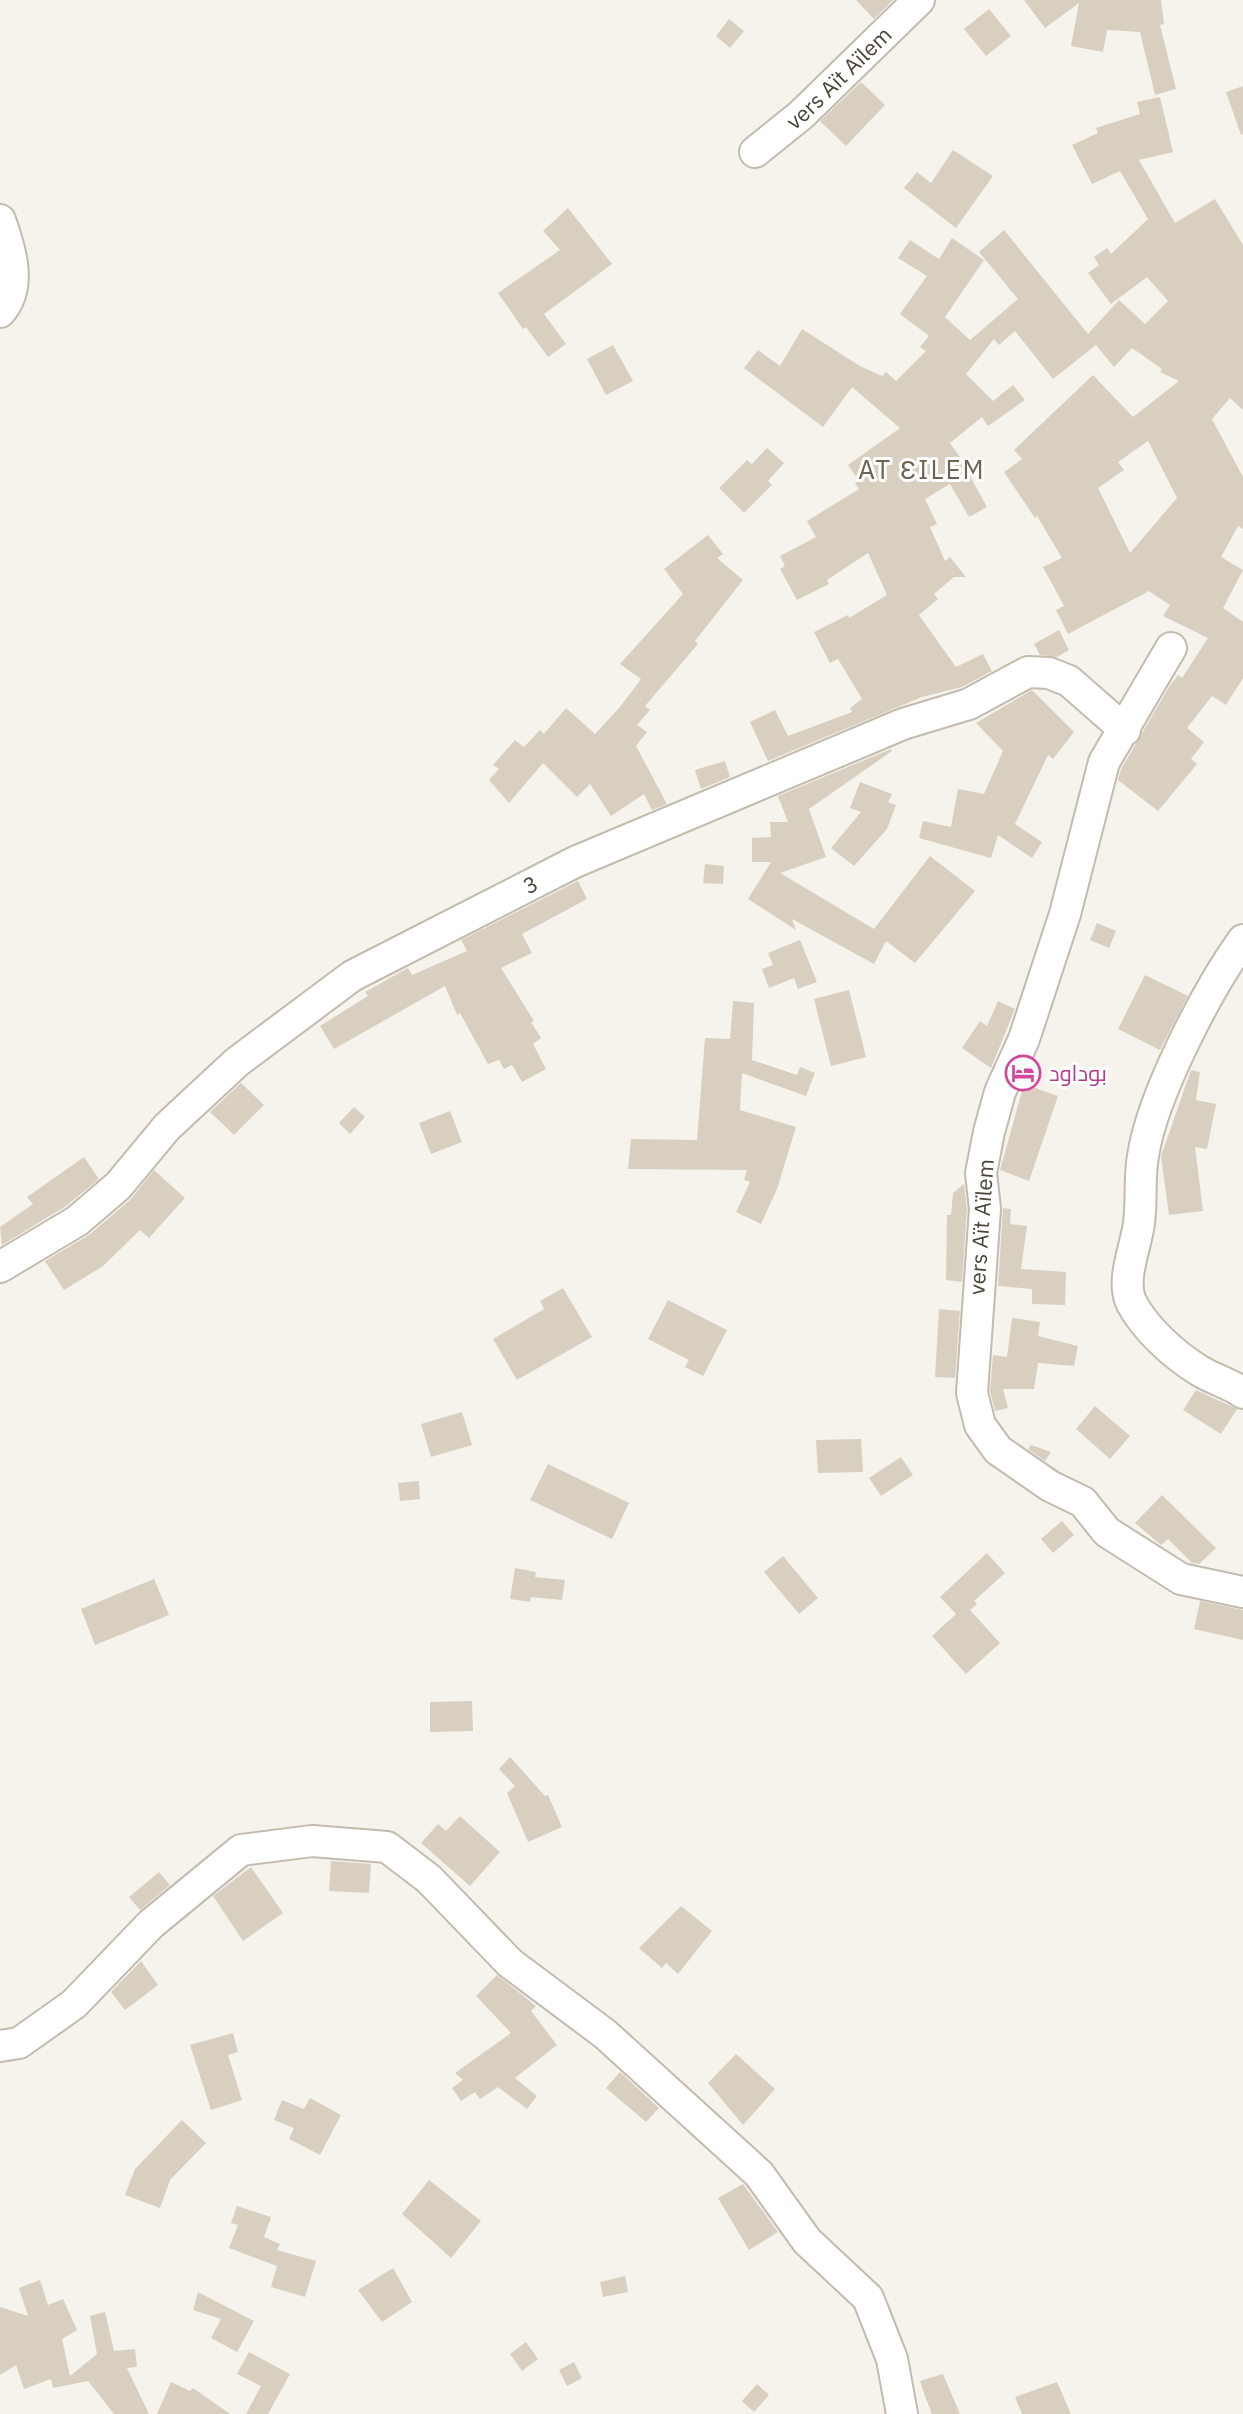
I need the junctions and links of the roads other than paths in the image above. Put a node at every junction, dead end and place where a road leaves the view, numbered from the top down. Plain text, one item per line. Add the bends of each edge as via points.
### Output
1 (919, 0) edge
2 (755, 152) dead end
3 (0, 220) edge
4 (0, 312) edge
5 (1171, 648) dead end
6 (1125, 730) junction
7 (1243, 940) edge
8 (0, 1267) edge
9 (1243, 1393) edge
10 (1243, 1592) edge
11 (0, 2046) edge
12 (902, 2414) edge

1 - 2 street, vers Aït Aïlem via 801,115
3 - 4 street via 14,277
5 - 6 street, vers Aït Aïlem
6 - 8 street, 3 via 1069,681 1028,672 969,704 903,724 575,862 352,976 237,1062 167,1127 118,1186 77,1221
6 - 10 street, vers Aït Aïlem via 1104,762 1065,914 989,1132 981,1173 985,1209 972,1393 980,1425 998,1450 1083,1502 1107,1532 1181,1579
7 - 9 street via 1196,1018 1151,1125 1129,1275 1130,1299 1147,1326 1202,1372
11 - 12 street via 19,2043 74,2004 151,1924 241,1850 312,1841 387,1847 429,1879 510,1963 605,2034 759,2174 807,2241 868,2298 892,2359

